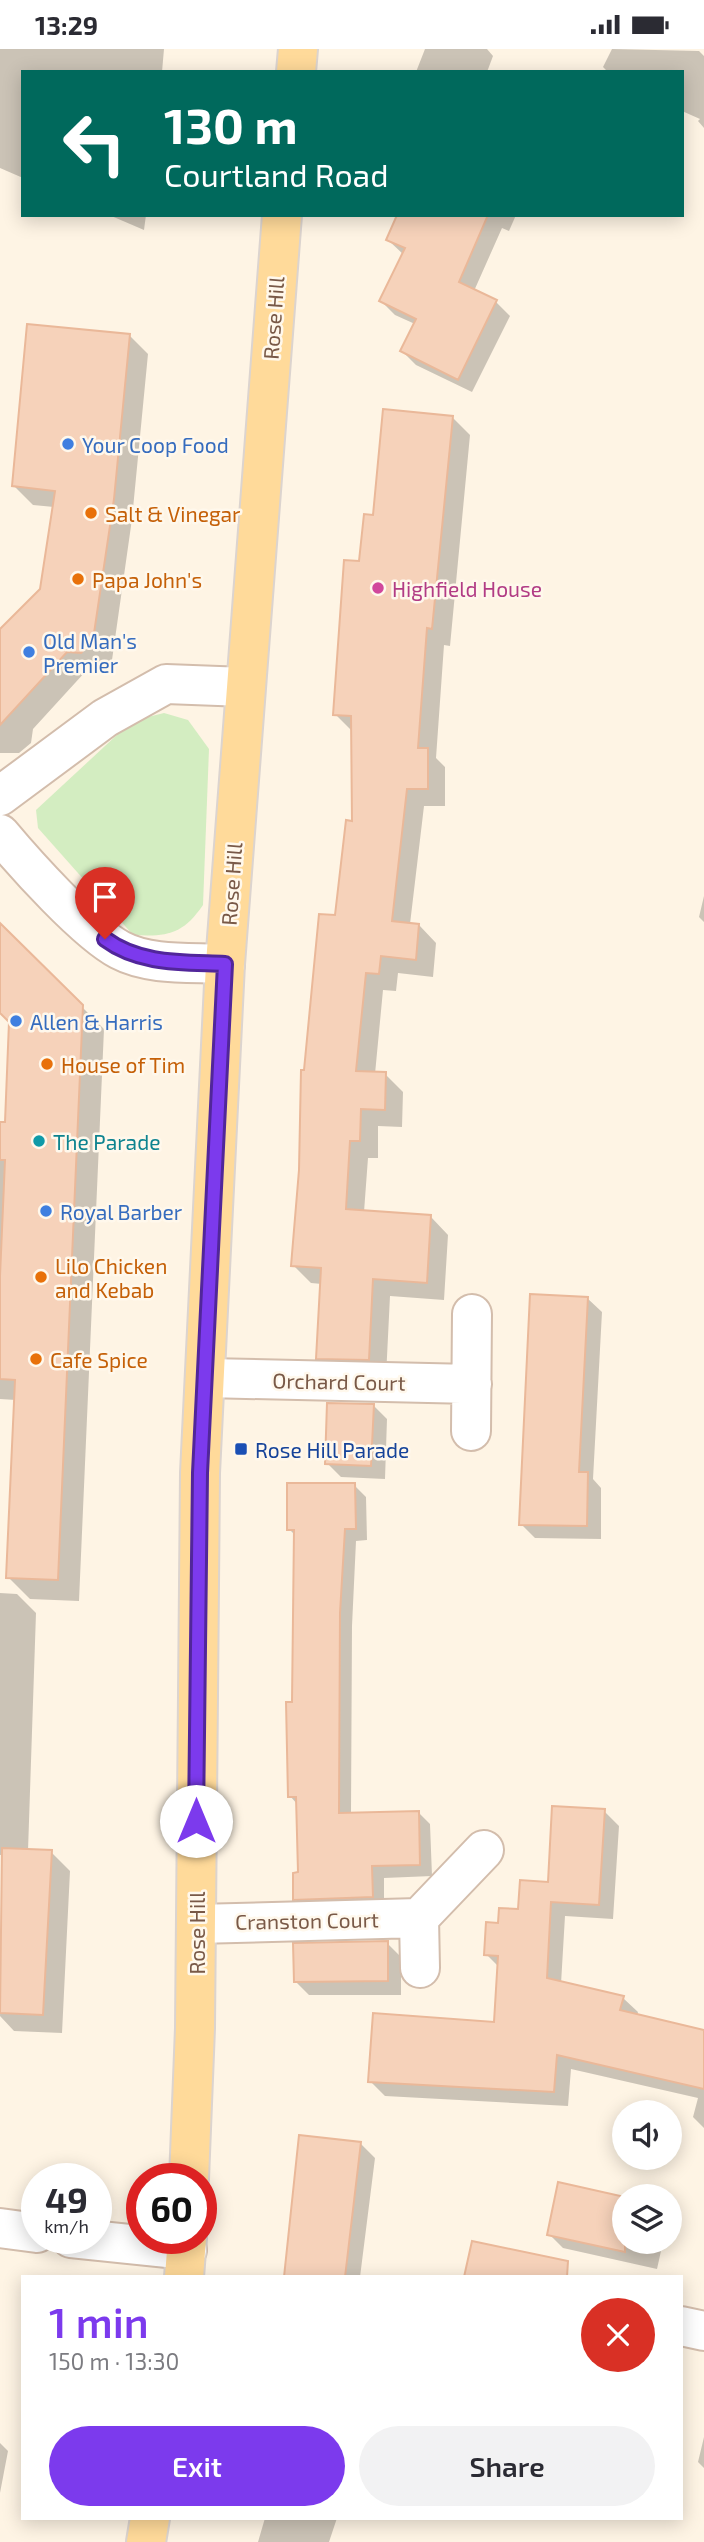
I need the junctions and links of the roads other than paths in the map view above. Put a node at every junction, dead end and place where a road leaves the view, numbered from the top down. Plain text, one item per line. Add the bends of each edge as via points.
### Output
1 (298, 49) edge
2 (296, 70) edge
3 (282, 217) edge
4 (245, 687) junction
5 (0, 796) edge
6 (0, 834) edge
7 (225, 964) junction
8 (472, 1314) dead end
9 (206, 1378) junction
10 (472, 1384) junction
11 (471, 1431) dead end
12 (484, 1850) dead end
13 (419, 1918) junction
14 (196, 1924) junction
15 (420, 1968) dead end
16 (189, 2163) edge
17 (0, 2228) edge
18 (21, 2231) edge
19 (112, 2244) edge
20 (186, 2255) edge
21 (683, 2326) edge
22 (704, 2331) edge
23 (150, 2520) edge
24 (146, 2542) edge

1 - 2 main road
3 - 4 main road, Rose Hill
4 - 5 street via 166,684 105,718
4 - 7 main road, Rose Hill
6 - 7 street via 90,928 120,950 151,960
7 - 9 main road, Rose Hill
8 - 10 street
9 - 10 street, Orchard Court
9 - 14 main road, Rose Hill via 200,1473
10 - 11 street
12 - 13 street
13 - 14 street, Cranston Court
13 - 15 street
14 - 16 main road, Rose Hill
17 - 18 street
19 - 20 street
21 - 22 street
23 - 24 main road

